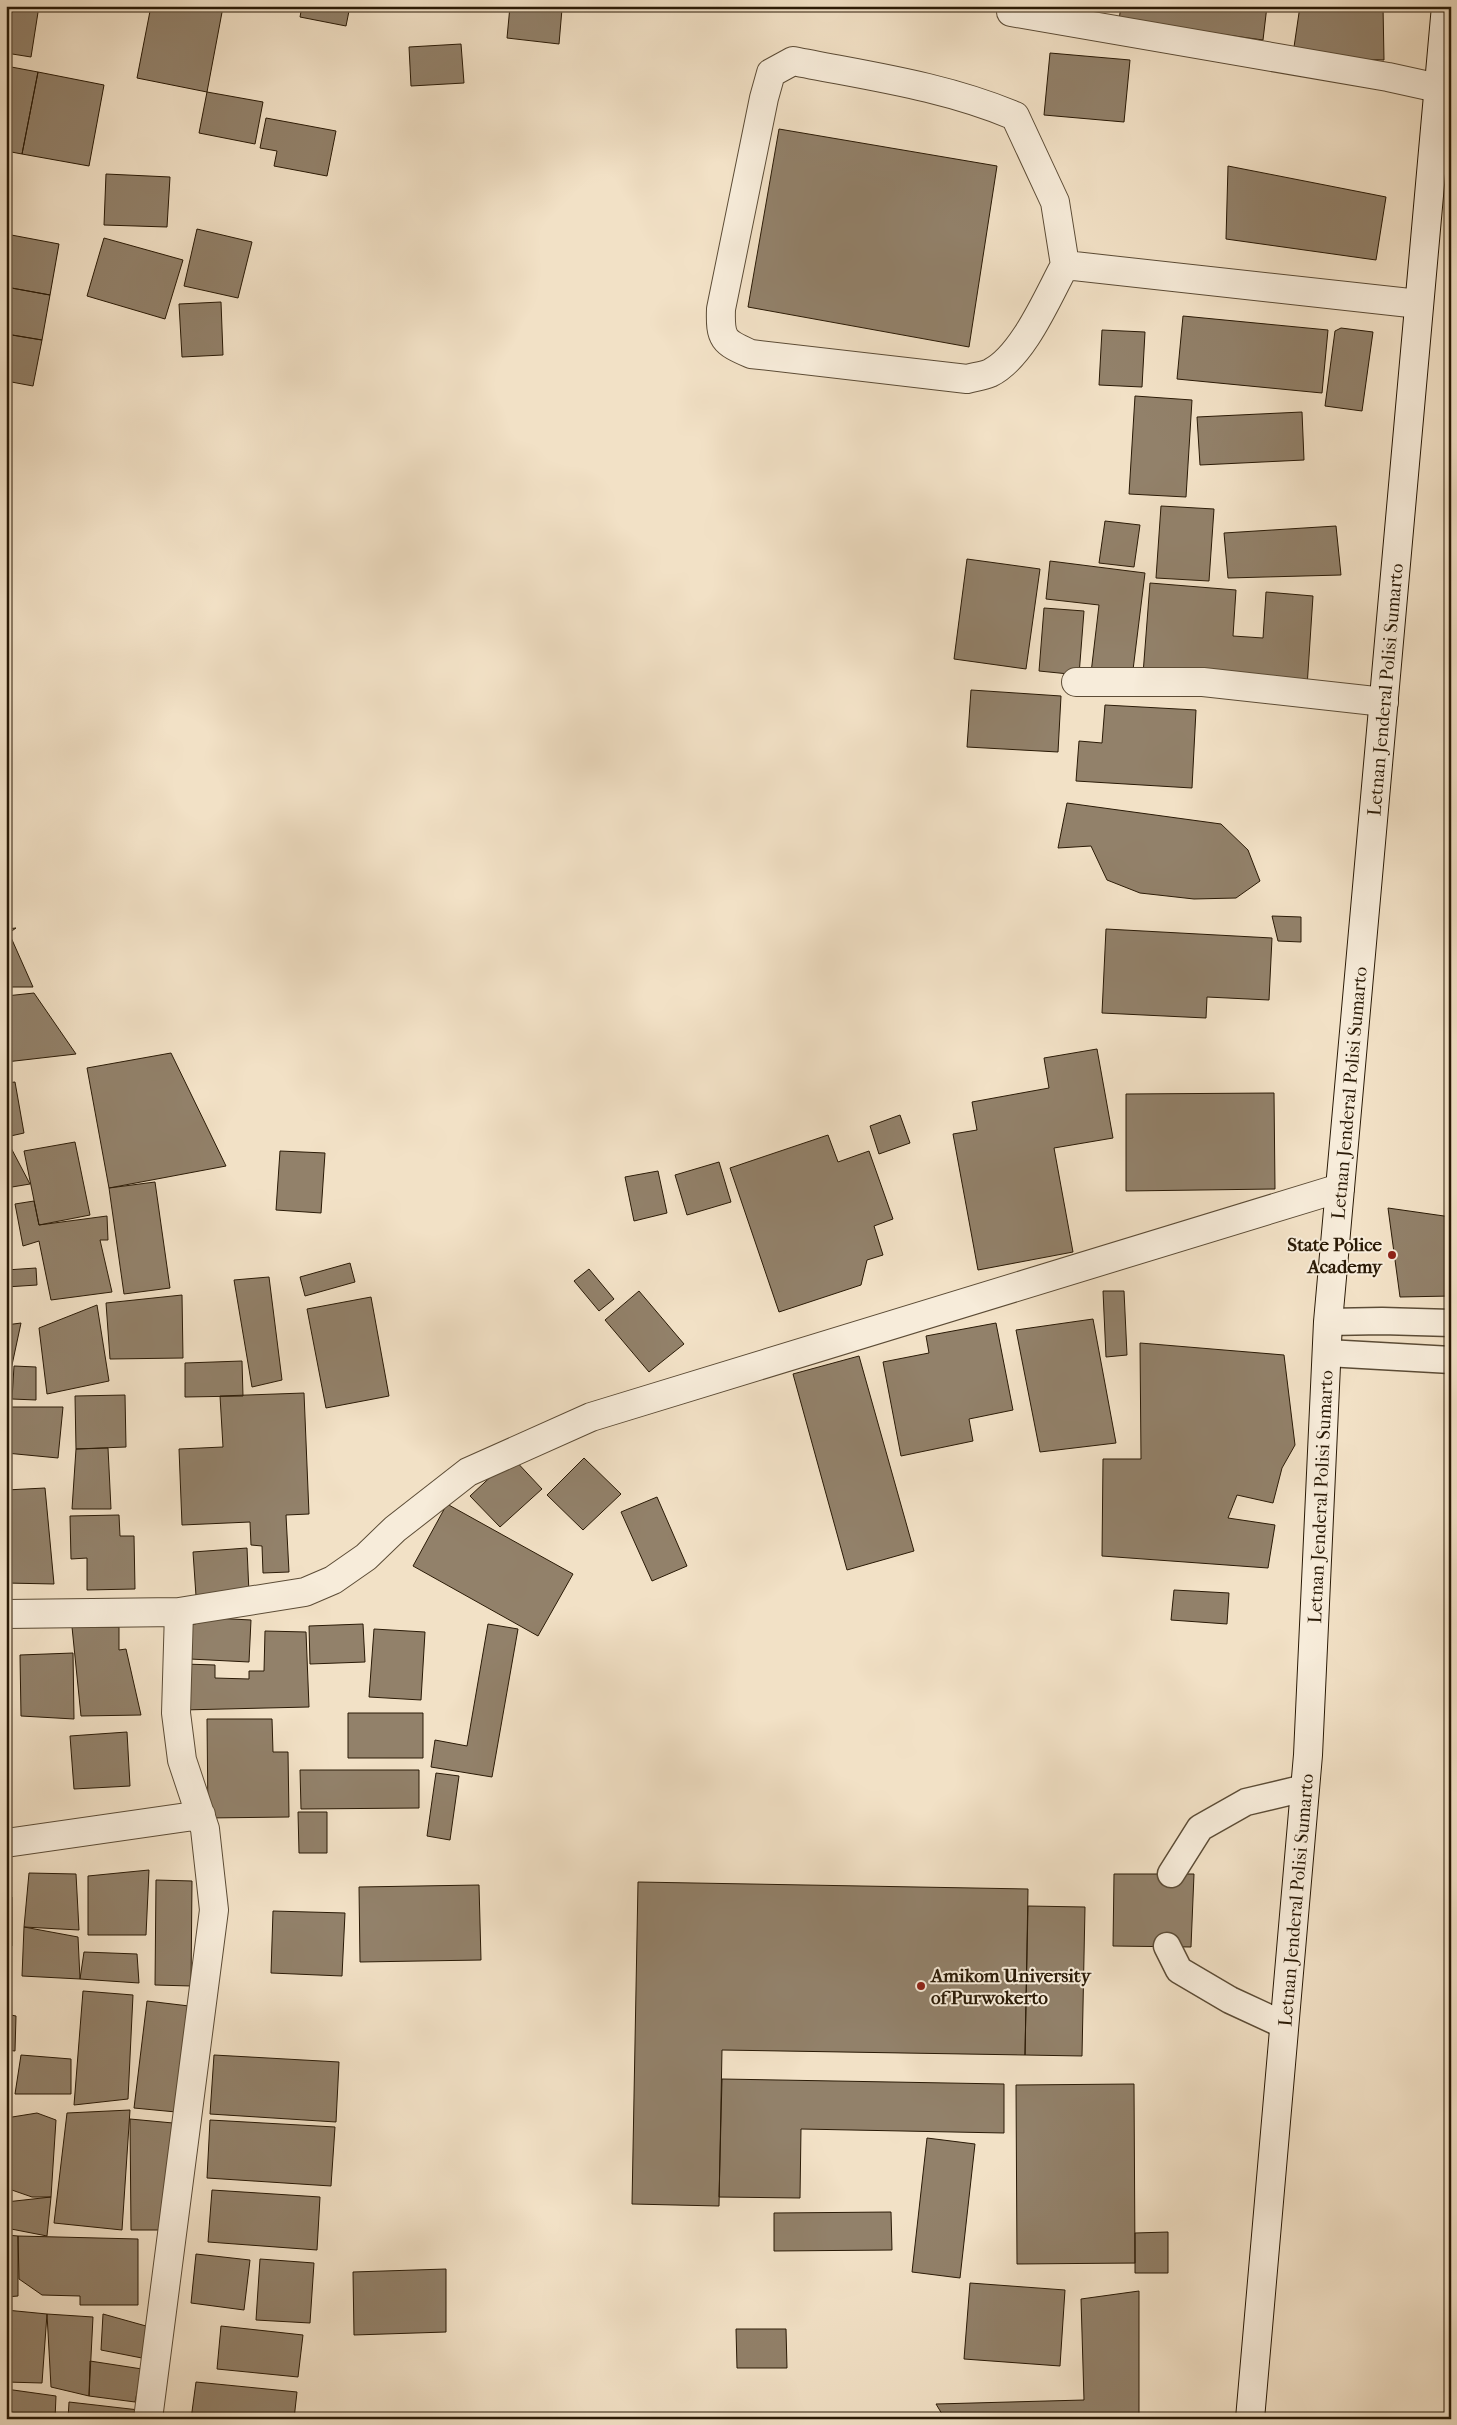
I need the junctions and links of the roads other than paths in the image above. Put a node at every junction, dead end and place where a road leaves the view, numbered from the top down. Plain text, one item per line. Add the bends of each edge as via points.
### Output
1 (1446, 6) edge
2 (1011, 12) dead end
3 (1438, 88) junction
4 (1065, 265) junction
5 (1419, 304) junction
6 (1076, 682) dead end
7 (1384, 702) junction
8 (1340, 1188) junction
9 (1328, 1322) junction
10 (1451, 1323) edge
11 (1327, 1353) junction
12 (1451, 1360) edge
13 (179, 1612) junction
14 (6, 1614) edge
15 (1305, 1788) junction
16 (201, 1815) junction
17 (6, 1843) edge
18 (1171, 1874) dead end
19 (1167, 1946) dead end
20 (1284, 2025) junction
21 (148, 2419) edge
22 (1250, 2419) edge

1 - 3 street, Letnan Jenderal Polisi Sumarto
2 - 3 street via 1388,76
3 - 5 street, Letnan Jenderal Polisi Sumarto
4 - 4 street via 1008,361 990,373 967,379 751,354 729,345 720,332 721,309 764,98 771,73 793,61 938,89 1015,116 1055,202
4 - 5 street
5 - 7 street, Letnan Jenderal Polisi Sumarto
6 - 7 street via 1204,682
7 - 8 street, Letnan Jenderal Polisi Sumarto
8 - 9 street, Letnan Jenderal Polisi Sumarto
8 - 13 street via 591,1417 468,1472 395,1529 366,1558 333,1580 305,1592
9 - 10 lane
9 - 11 street, Letnan Jenderal Polisi Sumarto
11 - 12 lane
11 - 15 street, Letnan Jenderal Polisi Sumarto
13 - 14 street
13 - 16 street via 176,1713 182,1760
15 - 18 lane via 1246,1802 1200,1828
15 - 20 street, Letnan Jenderal Polisi Sumarto
16 - 17 street
16 - 21 street via 206,1829 214,1910
19 - 20 lane via 1179,1970 1230,2000
20 - 22 street, Letnan Jenderal Polisi Sumarto

